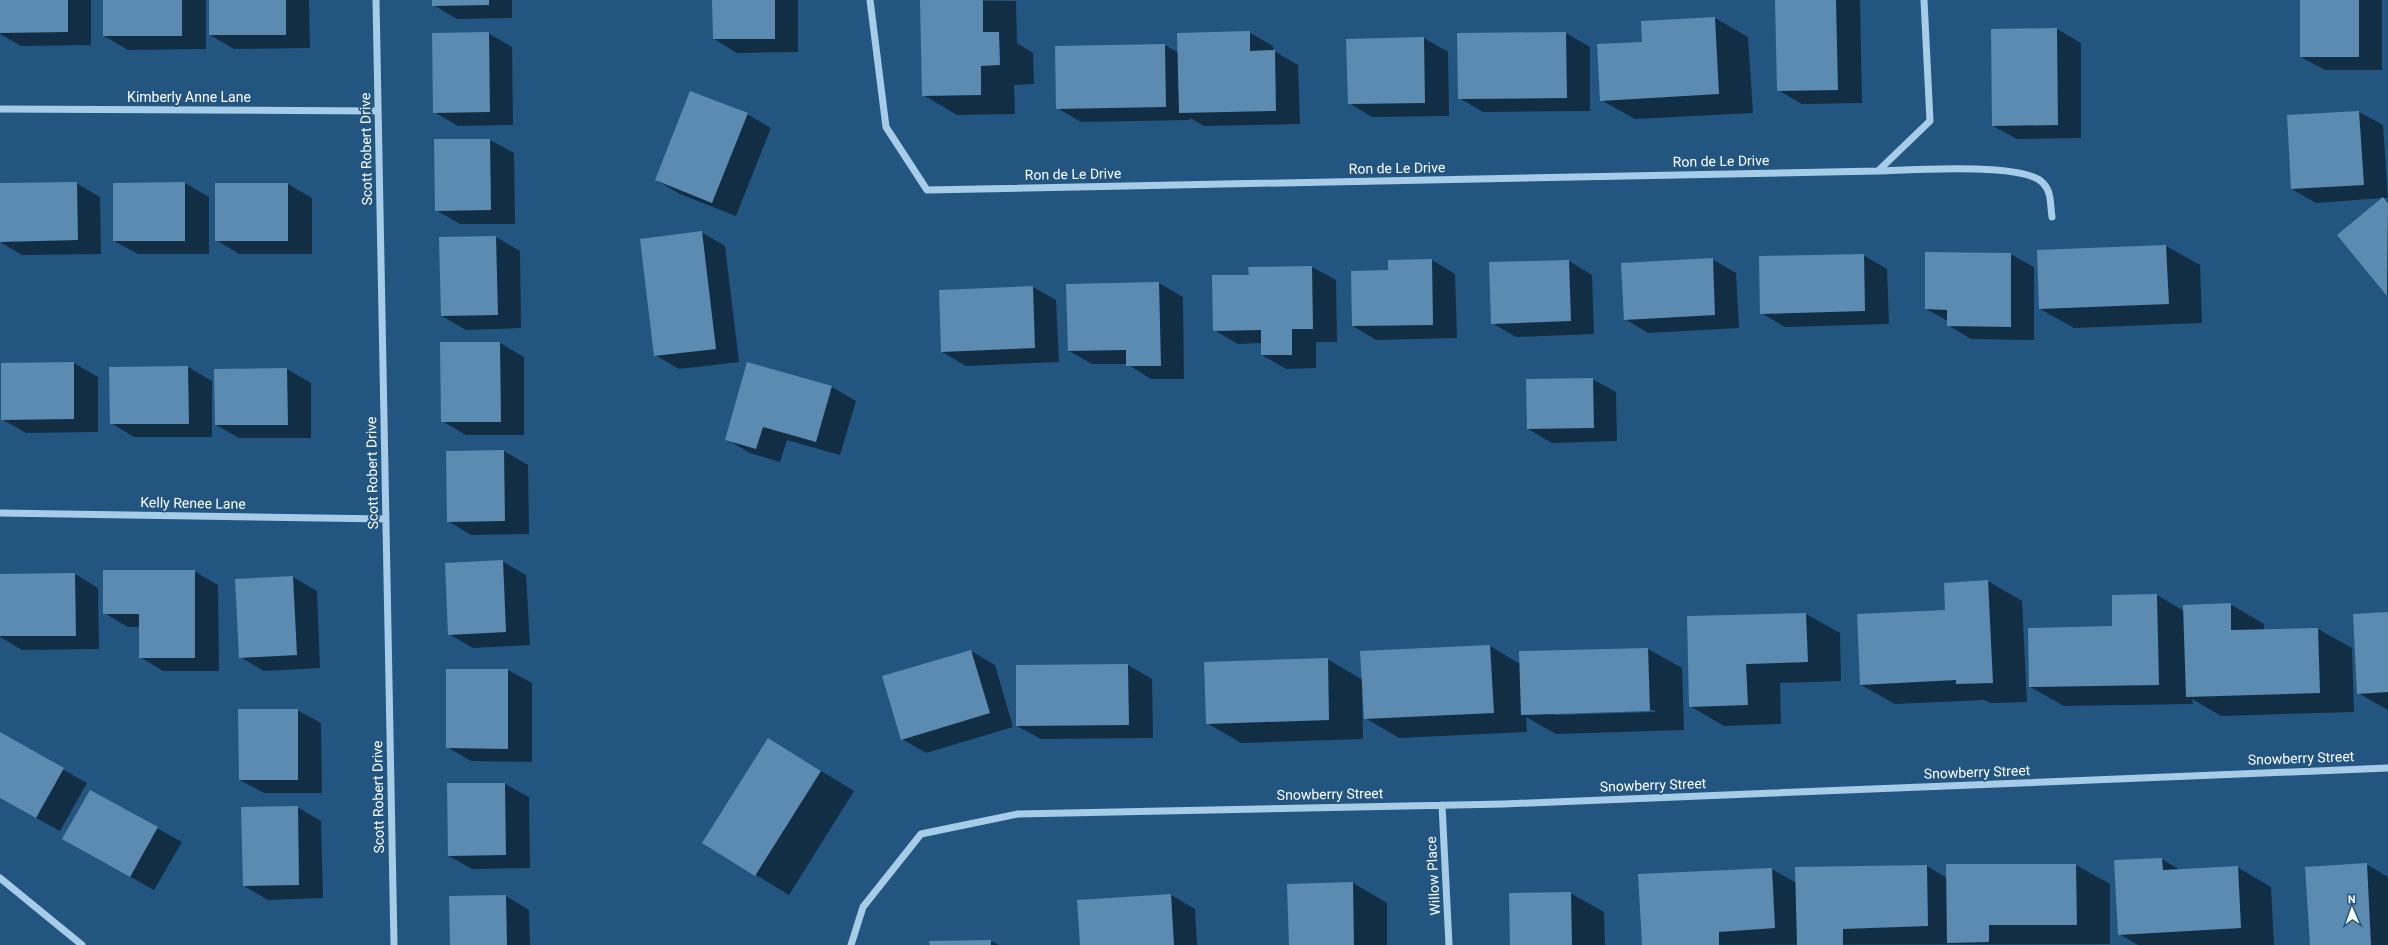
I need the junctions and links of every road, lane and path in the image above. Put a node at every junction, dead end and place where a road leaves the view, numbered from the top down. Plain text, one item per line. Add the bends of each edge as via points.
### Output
1 (376, 0) edge
2 (870, 0) edge
3 (1924, 0) edge
4 (0, 108) edge
5 (378, 111) junction
6 (1878, 171) junction
7 (2052, 217) dead end
8 (0, 513) edge
9 (386, 519) junction
10 (2388, 768) edge
11 (1442, 805) junction
12 (0, 878) edge
13 (82, 945) edge
14 (394, 945) edge
15 (851, 945) edge
16 (1449, 945) edge

1 - 5 street, Scott Robert Drive
2 - 6 street, Ron de Le Drive via 886,128 927,190
3 - 6 street via 1930,122
4 - 5 street, Kimberly Anne Lane
5 - 9 street, Scott Robert Drive
6 - 7 street via 1962,168 2030,176 2042,181 2049,190
8 - 9 street, Kelly Renee Lane
9 - 14 street, Scott Robert Drive
10 - 11 street, Snowberry Street
11 - 15 street, Snowberry Street via 1018,814 921,834 863,907
11 - 16 street, Willow Place
12 - 13 street

